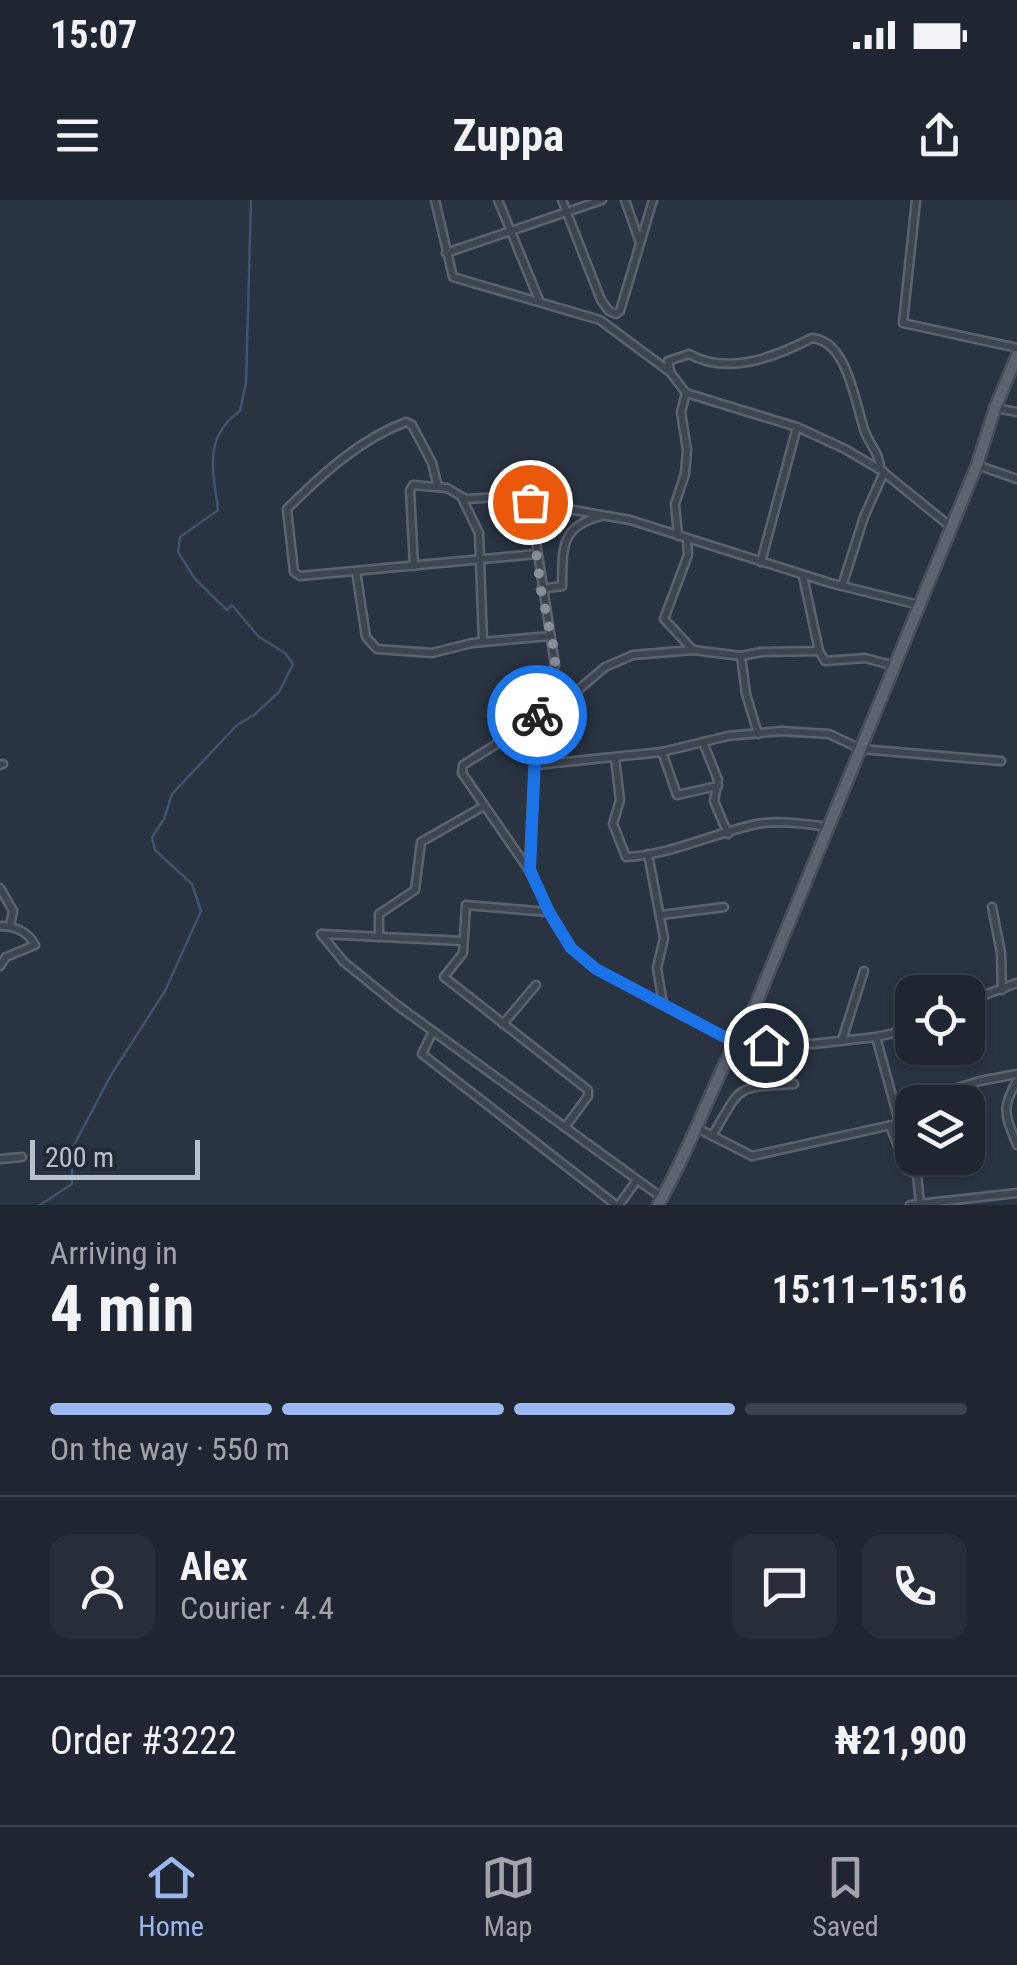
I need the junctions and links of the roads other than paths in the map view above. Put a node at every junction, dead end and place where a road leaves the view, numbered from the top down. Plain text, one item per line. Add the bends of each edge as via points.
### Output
1 (436, 200) edge
2 (498, 200) edge
3 (562, 200) edge
4 (602, 200) edge
5 (625, 200) edge
6 (653, 200) edge
7 (916, 200) edge
8 (566, 212) junction
9 (509, 231) junction
10 (640, 244) junction
11 (446, 254) junction
12 (539, 302) junction
13 (1017, 352) edge
14 (1014, 371) edge
15 (670, 372) junction
16 (686, 393) junction
17 (995, 408) junction
18 (1017, 412) edge
19 (797, 427) junction
20 (977, 465) junction
21 (882, 471) junction
22 (1017, 479) edge
23 (438, 487) junction
24 (461, 497) junction
25 (530, 502) junction
26 (607, 514) junction
27 (951, 527) junction
28 (678, 536) junction
29 (688, 539) junction
30 (700, 544) junction
31 (536, 554) junction
32 (688, 554) junction
33 (478, 558) junction
34 (762, 562) junction
35 (414, 566) junction
36 (356, 571) junction
37 (803, 575) junction
38 (842, 586) junction
39 (541, 590) junction
40 (918, 604) junction
41 (550, 636) junction
42 (483, 642) junction
43 (693, 650) junction
44 (819, 652) junction
45 (741, 656) junction
46 (895, 666) junction
47 (536, 717) junction
48 (758, 734) junction
49 (703, 742) junction
50 (861, 749) junction
51 (662, 752) junction
52 (615, 758) junction
53 (1001, 761) dead end
54 (536, 765) junction
55 (719, 786) junction
56 (484, 806) junction
57 (828, 827) junction
58 (728, 834) junction
59 (648, 854) junction
60 (530, 870) junction
61 (0, 888) edge
62 (724, 906) dead end
63 (992, 906) dead end
64 (549, 912) junction
65 (660, 915) junction
66 (0, 926) edge
67 (10, 926) junction
68 (379, 938) junction
69 (463, 941) junction
70 (0, 966) edge
71 (864, 971) dead end
72 (1017, 983) edge
73 (536, 985) dead end
74 (1002, 990) junction
75 (985, 996) edge
76 (664, 1005) junction
77 (503, 1024) junction
78 (433, 1031) junction
79 (895, 1033) edge
80 (876, 1037) junction
81 (842, 1040) junction
82 (734, 1042) junction
83 (1017, 1078) edge
84 (794, 1084) dead end
85 (967, 1085) edge
86 (895, 1109) edge
87 (895, 1122) edge
88 (566, 1126) junction
89 (890, 1126) junction
90 (697, 1128) junction
91 (712, 1136) junction
92 (1017, 1145) edge
93 (22, 1156) dead end
94 (0, 1159) edge
95 (638, 1180) junction
96 (1017, 1193) edge
97 (660, 1202) edge
98 (966, 1202) edge
99 (917, 1204) edge
100 (618, 1205) edge

1 - 11 street
2 - 9 street
3 - 8 street
4 - 8 street
5 - 10 street
6 - 10 street
7 - 13 street via 902,323
8 - 9 street
8 - 10 street via 601,300 616,314
9 - 11 street
9 - 12 street
11 - 12 street via 453,277
12 - 15 street via 600,320
13 - 14 main road
14 - 17 main road
15 - 16 street
15 - 21 street via 668,361 688,354 707,363 744,363 823,339 834,348 858,401
16 - 19 street
16 - 28 street
17 - 18 street
17 - 20 main road
19 - 21 street
19 - 34 street
20 - 22 street
20 - 27 main road
21 - 27 street
21 - 38 street
23 - 24 street
23 - 35 street via 411,486
23 - 36 street via 406,422 324,472 287,509 297,575
24 - 25 street
24 - 33 street via 479,534
25 - 26 street
25 - 31 street
26 - 28 street
26 - 39 street via 572,530 563,549 562,586
27 - 40 main road
28 - 29 street
29 - 30 street
29 - 32 street
30 - 32 street
30 - 34 street
31 - 33 street
31 - 39 street
32 - 43 street via 664,619
33 - 35 street
33 - 42 street
34 - 37 street
35 - 36 street
36 - 42 street via 373,647 432,653
37 - 38 street
37 - 44 street
38 - 40 street
39 - 41 street
40 - 46 main road
41 - 42 street
41 - 47 street via 555,671
43 - 45 street
43 - 47 street via 620,660
44 - 45 street
44 - 46 street via 825,661 865,658
45 - 48 street
46 - 50 main road
47 - 54 street
47 - 56 street via 463,765
48 - 49 street
48 - 50 street via 822,733
49 - 51 street
49 - 55 street
50 - 53 street
50 - 57 main road
51 - 52 street
51 - 55 street via 677,795
52 - 54 street
52 - 59 street via 620,800 613,824 624,855
54 - 60 street
55 - 58 street via 714,801
56 - 60 street
56 - 68 street via 421,842 414,890 379,914
57 - 58 street via 766,824
57 - 82 main road
58 - 59 street
59 - 65 street
60 - 64 street
61 - 67 street via 13,911
62 - 65 street
63 - 74 street
64 - 69 street via 466,904
64 - 76 street via 582,958
65 - 76 street via 664,944 657,968
66 - 67 street
67 - 70 street via 34,946
68 - 69 street
68 - 78 street via 321,934 358,974
69 - 77 street via 445,980
71 - 81 street
72 - 74 street
73 - 77 street
74 - 75 street
76 - 82 street
77 - 88 street via 588,1090
78 - 88 street
78 - 100 street via 422,1054
79 - 80 street
80 - 81 street
80 - 86 street
81 - 82 street
82 - 90 main road
83 - 85 street
83 - 92 street via 1004,1112
84 - 91 street via 738,1091
87 - 89 street
88 - 95 street
89 - 91 street via 752,1156
89 - 99 street via 907,1170 917,1174
90 - 91 street
90 - 97 main road
93 - 94 street
95 - 97 street
95 - 100 street
96 - 98 street
98 - 99 street

